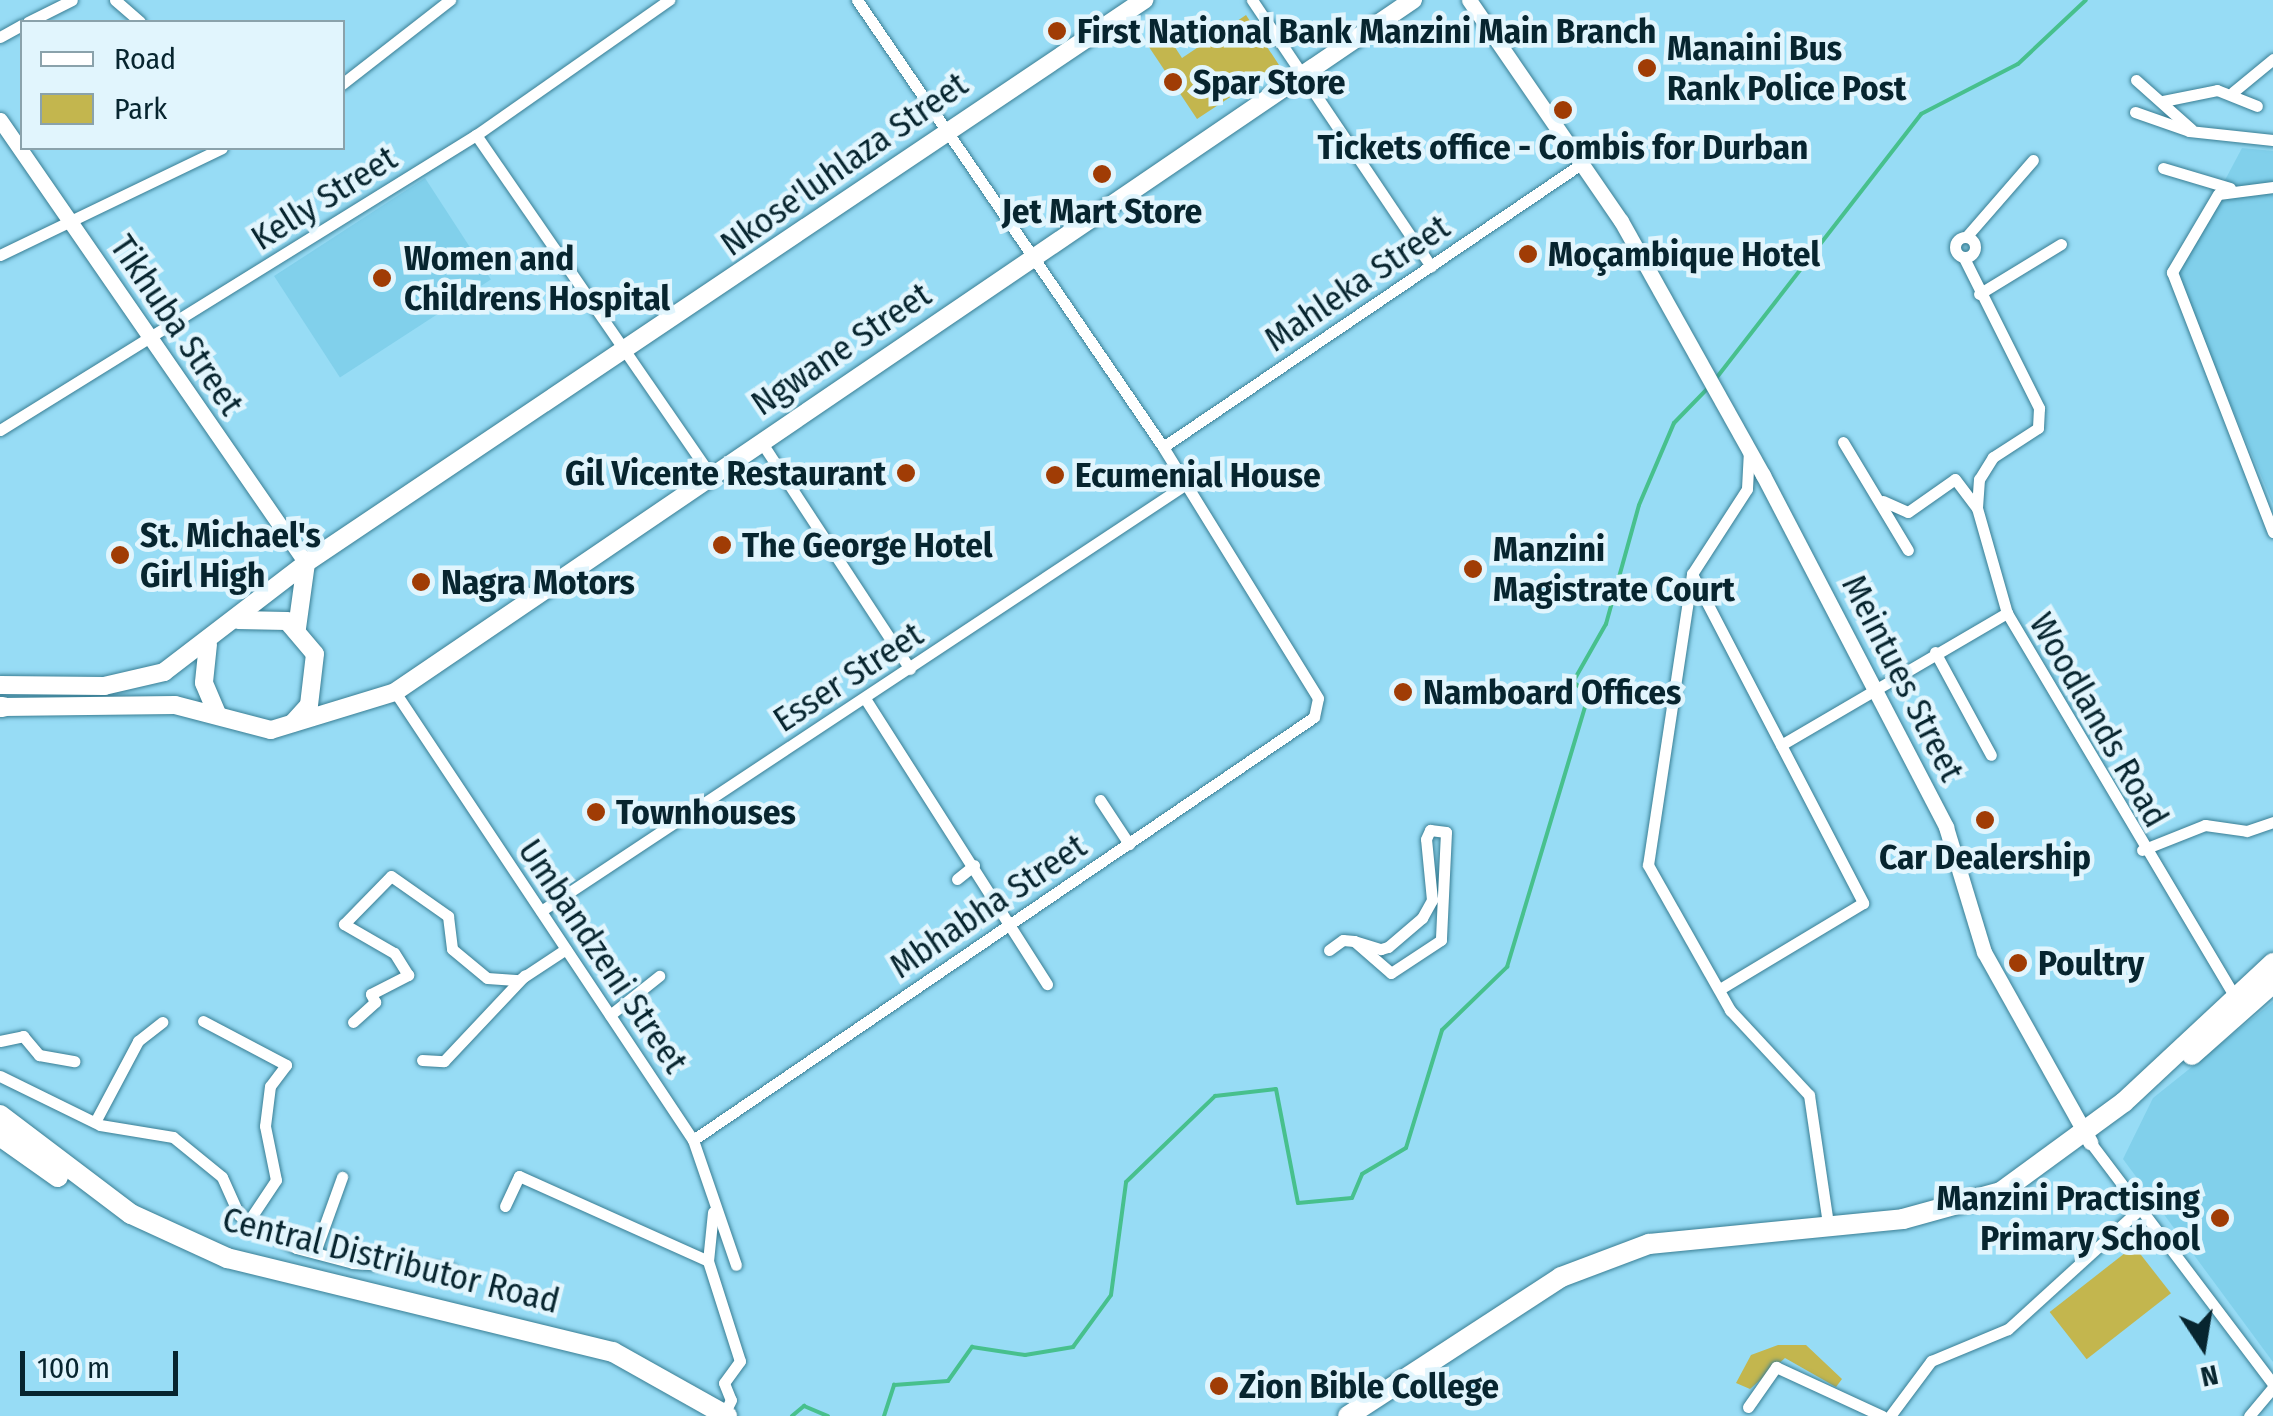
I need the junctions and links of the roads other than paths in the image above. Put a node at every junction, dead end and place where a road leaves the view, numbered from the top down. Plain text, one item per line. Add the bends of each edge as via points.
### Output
1 (72, 0) edge
2 (114, 0) edge
3 (450, 0) edge
4 (669, 0) edge
5 (857, 0) edge
6 (1144, 0) edge
7 (1252, 0) edge
8 (1414, 0) edge
9 (1469, 0) edge
10 (46, 18) edge
11 (138, 20) edge
12 (2273, 60) edge
13 (1302, 72) junction
14 (2136, 80) dead end
15 (345, 82) edge
16 (2233, 92) junction
17 (2163, 101) junction
18 (2257, 106) dead end
19 (2135, 112) dead end
20 (0, 120) edge
21 (2200, 132) junction
22 (946, 134) junction
23 (476, 135) junction
24 (2273, 140) edge
25 (20, 149) edge
26 (21, 150) edge
27 (218, 150) edge
28 (2033, 160) dead end
29 (1581, 164) junction
30 (2163, 168) dead end
31 (2273, 187) edge
32 (2230, 188) junction
33 (70, 220) junction
34 (2061, 244) dead end
35 (0, 254) edge
36 (1031, 259) junction
37 (1432, 266) junction
38 (1979, 294) junction
39 (150, 340) junction
40 (628, 351) junction
41 (0, 430) edge
42 (1843, 442) dead end
43 (762, 443) junction
44 (1163, 447) junction
45 (1749, 449) junction
46 (712, 477) junction
47 (1183, 486) junction
48 (1881, 501) junction
49 (1977, 508) junction
50 (2273, 532) edge
51 (1908, 550) dead end
52 (306, 563) junction
53 (1692, 574) junction
54 (2006, 614) junction
55 (237, 620) junction
56 (298, 628) junction
57 (208, 644) junction
58 (1934, 652) junction
59 (910, 669) junction
60 (1876, 687) junction
61 (395, 692) junction
62 (866, 700) junction
63 (1, 701) edge
64 (217, 714) junction
65 (293, 723) junction
66 (1781, 746) junction
67 (1991, 756) dead end
68 (1100, 800) dead end
69 (2273, 822) edge
70 (1129, 844) junction
71 (2142, 850) junction
72 (974, 865) junction
73 (957, 879) dead end
74 (540, 910) junction
75 (1010, 923) junction
76 (1354, 941) junction
77 (566, 949) junction
78 (1329, 950) dead end
79 (2273, 963) edge
80 (525, 975) junction
81 (659, 976) dead end
82 (2273, 983) edge
83 (1046, 984) dead end
84 (1720, 989) junction
85 (2234, 996) junction
86 (610, 1015) junction
87 (203, 1021) dead end
88 (162, 1022) dead end
89 (354, 1022) dead end
90 (0, 1041) edge
91 (422, 1060) dead end
92 (74, 1061) dead end
93 (0, 1076) edge
94 (0, 1115) edge
95 (95, 1122) junction
96 (0, 1136) edge
97 (2087, 1139) junction
98 (693, 1140) junction
99 (342, 1177) dead end
100 (713, 1204) junction
101 (506, 1206) dead end
102 (2139, 1210) junction
103 (252, 1216) junction
104 (1829, 1228) junction
105 (315, 1252) junction
106 (708, 1262) junction
107 (736, 1265) dead end
108 (451, 1269) dead end
109 (2273, 1386) edge
110 (1748, 1408) dead end
111 (719, 1415) edge
112 (1348, 1416) edge
113 (1364, 1416) edge
114 (1886, 1416) edge
115 (2249, 1416) edge

1 - 10 street
2 - 11 street
3 - 15 street
4 - 23 street, Kelly Street
5 - 22 street
6 - 22 main road, Nkose'luhlaza Street
7 - 13 street
8 - 13 main road, Ngwane Street
9 - 29 street, Meintues Street
12 - 16 street
13 - 36 main road, Ngwane Street
13 - 37 street
14 - 17 street
16 - 17 street
16 - 18 street
17 - 21 street
19 - 21 street
20 - 25 street, Tikhuba Street
21 - 24 street
22 - 36 street
22 - 40 main road, Nkose'luhlaza Street
23 - 39 street, Kelly Street
23 - 40 street
26 - 33 street, Tikhuba Street
27 - 33 street
28 - 38 street via 1966,237 1976,248 1964,258
29 - 37 street, Mahleka Street
29 - 45 street, Meintues Street
30 - 32 street
31 - 32 street
32 - 50 street via 2172,272
33 - 35 street
33 - 39 street, Tikhuba Street
34 - 38 street
36 - 43 main road, Ngwane Street
36 - 44 street
37 - 44 street, Mahleka Street
38 - 49 street via 2039,408 2038,428 1993,457 1980,478
39 - 41 street, Kelly Street
39 - 52 street, Tikhuba Street
40 - 46 street
40 - 52 main road, Nkose'luhlaza Street
42 - 48 street
43 - 46 main road, Ngwane Street
43 - 59 street
44 - 47 street
45 - 53 street via 1747,489
45 - 60 street, Meintues Street
46 - 61 main road, Ngwane Street
47 - 59 street, Esser Street
47 - 70 street, Mbhabha Street via 1318,686 1314,716
48 - 49 street via 1908,512 1955,479
48 - 51 street
49 - 54 street, Woodlands Road
52 - 55 main road, Nkose'luhlaza Street
52 - 56 main road
53 - 66 street
53 - 84 street via 1647,848 1659,898
54 - 58 street
54 - 71 street, Woodlands Road
55 - 56 main road
55 - 57 main road
56 - 65 main road via 315,654 315,674
57 - 63 main road via 130,683
57 - 64 main road via 204,683
58 - 60 street
58 - 67 street
59 - 62 street, Esser Street
60 - 66 street
60 - 97 street, Meintues Street via 1946,827 1984,952
61 - 65 main road, Ngwane Street
61 - 74 street, Umbandzeni Street
62 - 72 street
62 - 74 street, Esser Street
63 - 64 main road via 175,704
64 - 65 main road via 252,730
66 - 84 street via 1862,903
68 - 70 street
69 - 71 street via 2247,831 2205,826
70 - 75 street, Mbhabha Street
71 - 85 street, Woodlands Road
72 - 73 street
72 - 75 street
74 - 77 street, Umbandzeni Street
75 - 83 street
75 - 98 street, Mbhabha Street
76 - 76 street via 1388,947 1428,912 1426,839 1430,830 1446,832 1441,940 1391,972
76 - 78 street
77 - 80 street
77 - 86 street, Umbandzeni Street
79 - 85 highway
80 - 89 street via 487,978 452,949 448,916 390,876 344,924 394,953 408,975 371,994 376,1002
80 - 91 street via 444,1061
81 - 86 street
82 - 97 highway
84 - 104 street via 1809,1095
85 - 97 highway
86 - 98 street, Umbandzeni Street
87 - 103 street via 286,1066 270,1086 264,1126 276,1180
88 - 95 street via 138,1041
90 - 92 street via 23,1036 39,1055
93 - 95 street
94 - 111 highway, Central Distributor Road via 131,1214 228,1258 613,1352
95 - 103 street via 173,1137 222,1177 239,1216
96 - 111 highway, Central Distributor Road via 128,1221 223,1262 612,1361
97 - 102 street, Meintues Street
97 - 104 highway via 2001,1192 1956,1208
98 - 100 street, Umbandzeni Street
99 - 105 street
100 - 106 street
100 - 107 street, Umbandzeni Street
101 - 106 street via 510,1179 578,1198
102 - 109 street, Meintues Street
102 - 114 street via 2039,1306 1930,1361
103 - 105 street via 276,1238
104 - 112 highway via 1649,1244 1560,1278
104 - 113 highway via 1650,1254 1570,1282
105 - 108 street
106 - 111 street via 739,1341
109 - 115 street
110 - 114 street via 1776,1367

